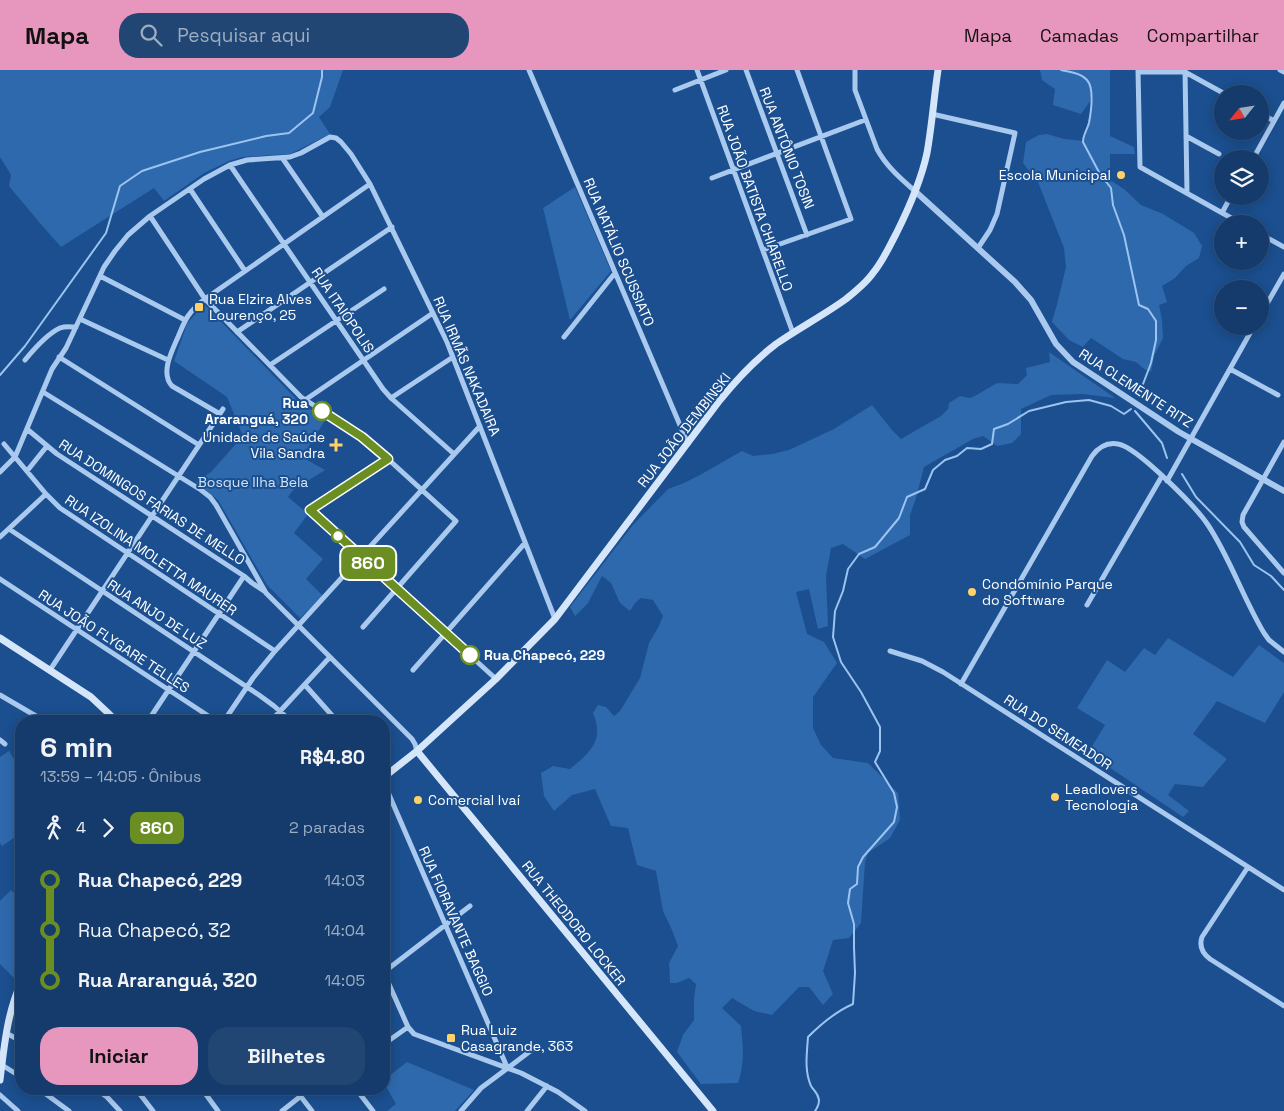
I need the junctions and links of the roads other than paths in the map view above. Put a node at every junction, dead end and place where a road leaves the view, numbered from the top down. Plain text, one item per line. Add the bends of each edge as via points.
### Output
1 (529, 70) edge
2 (697, 70) edge
3 (726, 70) edge
4 (746, 70) edge
5 (797, 70) edge
6 (855, 70) edge
7 (938, 70) edge
8 (1280, 70) edge
9 (1138, 71) edge
10 (1186, 71) edge
11 (1284, 72) edge
12 (700, 80) junction
13 (1214, 88) edge
14 (676, 90) dead end
15 (1284, 103) edge
16 (932, 114) junction
17 (1269, 118) edge
18 (865, 120) junction
19 (1274, 121) junction
20 (1186, 136) junction
21 (822, 137) junction
22 (1258, 150) edge
23 (1214, 151) edge
24 (777, 154) junction
25 (283, 159) junction
26 (230, 164) junction
27 (733, 170) junction
28 (712, 178) dead end
29 (370, 184) junction
30 (190, 189) junction
31 (916, 192) junction
32 (1187, 193) junction
33 (1227, 205) edge
34 (1222, 213) junction
35 (1226, 215) edge
36 (150, 216) junction
37 (323, 217) junction
38 (392, 227) junction
39 (807, 235) junction
40 (1269, 239) edge
41 (284, 244) junction
42 (1284, 247) edge
43 (978, 248) junction
44 (762, 250) junction
45 (246, 270) junction
46 (615, 272) junction
47 (1284, 274) edge
48 (100, 276) junction
49 (310, 282) junction
50 (384, 289) dead end
51 (205, 299) junction
52 (1269, 300) edge
53 (433, 313) junction
54 (80, 319) junction
55 (185, 320) junction
56 (337, 321) junction
57 (76, 327) junction
58 (238, 332) junction
59 (793, 333) junction
60 (1249, 335) edge
61 (564, 337) dead end
62 (60, 357) junction
63 (453, 357) junction
64 (25, 360) dead end
65 (168, 360) junction
66 (364, 360) junction
67 (270, 365) junction
68 (1230, 369) junction
69 (43, 392) junction
70 (1278, 395) dead end
71 (391, 398) junction
72 (305, 400) junction
73 (480, 426) junction
74 (27, 429) junction
75 (1191, 439) junction
76 (1284, 442) edge
77 (4, 444) dead end
78 (688, 444) junction
79 (199, 445) junction
80 (47, 446) junction
81 (454, 454) junction
82 (16, 456) junction
83 (388, 459) junction
84 (0, 472) edge
85 (28, 472) junction
86 (178, 476) junction
87 (1162, 476) junction
88 (1263, 480) junction
89 (1167, 481) junction
90 (422, 490) junction
91 (1284, 491) edge
92 (46, 494) junction
93 (152, 516) junction
94 (9, 529) junction
95 (0, 538) edge
96 (526, 543) junction
97 (128, 553) junction
98 (361, 557) junction
99 (1284, 573) edge
100 (244, 576) junction
101 (0, 579) edge
102 (396, 589) junction
103 (102, 591) junction
104 (266, 593) junction
105 (1087, 606) dead end
106 (219, 614) junction
107 (555, 618) junction
108 (299, 625) junction
109 (363, 627) dead end
110 (77, 630) junction
111 (446, 633) junction
112 (0, 638) edge
113 (194, 652) junction
114 (275, 652) junction
115 (890, 652) dead end
116 (1284, 652) edge
117 (330, 657) junction
118 (50, 670) junction
119 (413, 670) dead end
120 (496, 679) junction
121 (962, 684) junction
122 (305, 685) junction
123 (247, 687) junction
124 (169, 690) junction
125 (2, 698) edge
126 (281, 711) junction
127 (34, 715) edge
128 (110, 715) edge
129 (154, 715) edge
130 (207, 715) edge
131 (228, 715) edge
132 (277, 715) edge
133 (285, 715) edge
134 (332, 715) edge
135 (387, 715) edge
136 (390, 718) edge
137 (417, 751) junction
138 (390, 773) edge
139 (390, 792) edge
140 (1248, 867) junction
141 (1284, 890) edge
142 (470, 906) dead end
143 (445, 924) junction
144 (390, 967) edge
145 (390, 986) edge
146 (15, 999) edge
147 (1284, 1006) edge
148 (408, 1027) junction
149 (6, 1033) junction
150 (15, 1038) edge
151 (390, 1040) edge
152 (536, 1046) dead end
153 (2, 1065) junction
154 (507, 1067) junction
155 (15, 1073) edge
156 (0, 1080) edge
157 (547, 1086) junction
158 (0, 1095) edge
159 (47, 1095) edge
160 (103, 1095) edge
161 (141, 1095) edge
162 (206, 1095) edge
163 (361, 1095) edge
164 (301, 1096) joint
165 (18, 1111) edge
166 (69, 1111) edge
167 (120, 1111) edge
168 (153, 1111) edge
169 (218, 1111) edge
170 (282, 1111) edge
171 (312, 1111) edge
172 (373, 1111) edge
173 (462, 1111) edge
174 (527, 1111) edge
175 (585, 1111) edge
176 (712, 1111) edge

1 - 46 street, RUA NATÁLIO SCUSSIATO
2 - 12 street, RUA JOÃO BATISTA CHIARELLO
3 - 12 street
4 - 24 street, RUA ANTÔNIO TOSIN
5 - 21 street
6 - 18 street via 855,90
7 - 16 main road, RUA JOÃO DEMBINSKI
8 - 11 street
9 - 10 street
9 - 32 street via 1140,167
10 - 13 street
10 - 20 street
12 - 14 street
12 - 27 street, RUA JOÃO BATISTA CHIARELLO
15 - 19 street
16 - 31 main road, RUA JOÃO DEMBINSKI via 927,152
16 - 43 street via 1015,133 997,214
17 - 19 street
18 - 21 street
18 - 31 street via 881,157
19 - 22 street
20 - 23 street
20 - 32 street
21 - 24 street
21 - 39 street via 851,219
24 - 27 street
24 - 39 street, RUA ANTÔNIO TOSIN
25 - 26 street
25 - 29 street, RUA IRMÃS NAKADAIRA via 333,137 341,142
25 - 37 street
26 - 30 street
26 - 41 street, RUA ITAIÓPOLIS
27 - 28 street
27 - 44 street, RUA JOÃO BATISTA CHIARELLO
29 - 37 street
29 - 38 street, RUA IRMÃS NAKADAIRA
30 - 36 street
30 - 45 street
31 - 43 street, RUA CLEMENTE RITZ
31 - 59 main road, RUA JOÃO DEMBINSKI via 887,252 873,273 846,299
32 - 34 street
33 - 34 street
34 - 35 street
36 - 48 street via 121,243
36 - 51 street
37 - 41 street
38 - 49 street
38 - 53 street, RUA IRMÃS NAKADAIRA
39 - 44 street
40 - 42 street
41 - 45 street
41 - 49 street, RUA ITAIÓPOLIS
43 - 75 street, RUA CLEMENTE RITZ via 1024,291 1051,338 1067,357
44 - 59 street, RUA JOÃO BATISTA CHIARELLO
45 - 51 street
46 - 61 street
46 - 78 street, RUA NATÁLIO SCUSSIATO
47 - 52 street
48 - 54 street
48 - 55 street
49 - 56 street, RUA ITAIÓPOLIS
49 - 58 street
50 - 56 street
51 - 55 street
51 - 58 street
53 - 63 street, RUA IRMÃS NAKADAIRA
53 - 66 street
54 - 57 street
54 - 65 street
55 - 65 street
56 - 66 street, RUA ITAIÓPOLIS
56 - 67 street
57 - 62 street
57 - 64 street via 56,331
58 - 67 street
59 - 78 main road, RUA JOÃO DEMBINSKI via 765,353 732,385
60 - 68 street
62 - 69 street
62 - 79 street
63 - 71 street
63 - 73 street, RUA IRMÃS NAKADAIRA
65 - 79 street via 170,384 221,411
66 - 71 street, RUA ITAIÓPOLIS
66 - 72 street
67 - 72 street
68 - 70 street
68 - 75 street
69 - 74 street
69 - 86 street
71 - 81 street, RUA ITAIÓPOLIS
72 - 83 street via 362,437
73 - 81 street
73 - 96 street, RUA IRMÃS NAKADAIRA
74 - 80 street, RUA DOMINGOS FARIAS DE MELLO
74 - 82 street
75 - 88 street, RUA CLEMENTE RITZ
75 - 89 street
76 - 88 street
77 - 82 street, RUA IZOLINA MOLETTA MAURER
78 - 107 main road, RUA JOÃO DEMBINSKI
79 - 86 street
80 - 85 street
80 - 93 street, RUA DOMINGOS FARIAS DE MELLO
81 - 90 street
82 - 84 street
82 - 85 street, RUA IZOLINA MOLETTA MAURER
83 - 90 street
83 - 98 street via 310,510
85 - 92 street, RUA IZOLINA MOLETTA MAURER
86 - 93 street
86 - 104 street via 213,501
87 - 89 street
87 - 105 street
87 - 121 street via 1122,445 1112,443 1092,456
88 - 91 street, RUA CLEMENTE RITZ
88 - 99 street via 1242,522
89 - 116 street via 1207,524 1264,633
90 - 98 street
90 - 102 street via 456,521
92 - 94 street
92 - 97 street, RUA IZOLINA MOLETTA MAURER via 68,513
93 - 97 street
93 - 100 street, RUA DOMINGOS FARIAS DE MELLO
94 - 95 street
94 - 103 street, RUA ANJO DE LUZ
96 - 107 street, RUA IRMÃS NAKADAIRA
96 - 111 street
97 - 103 street
97 - 106 street, RUA IZOLINA MOLETTA MAURER
98 - 102 street
98 - 108 street
100 - 104 street, RUA DOMINGOS FARIAS DE MELLO
100 - 106 street
101 - 110 street, RUA JOÃO FLYGARE TELLES
102 - 109 street
102 - 111 street
103 - 110 street
103 - 113 street, RUA ANJO DE LUZ
104 - 108 street
106 - 113 street
106 - 114 street, RUA IZOLINA MOLETTA MAURER
107 - 120 main road, RUA JOÃO DEMBINSKI
108 - 114 street
108 - 117 street
110 - 118 street
110 - 124 street, RUA JOÃO FLYGARE TELLES
111 - 119 street
111 - 120 street
112 - 118 main road
113 - 123 street, RUA ANJO DE LUZ
113 - 124 street
114 - 123 street
115 - 121 street, RUA DO SEMEADOR via 927,664
117 - 122 street
117 - 135 street
118 - 128 main road via 91,697
120 - 137 main road, RUA JOÃO DEMBINSKI
121 - 140 street, RUA DO SEMEADOR
122 - 126 street
122 - 134 street
123 - 126 street, RUA ANJO DE LUZ
123 - 131 street
124 - 129 street
124 - 130 street, RUA JOÃO FLYGARE TELLES
125 - 127 street
126 - 132 street
126 - 133 street, RUA ANJO DE LUZ
136 - 137 street via 412,740
137 - 138 main road, RUA JOÃO DEMBINSKI
137 - 176 main road, RUA THEODORO LOCKER
139 - 143 street, RUA FIORAVANTE BAGGIO
140 - 141 street, RUA DO SEMEADOR
140 - 147 street via 1202,937 1201,950
142 - 143 street
143 - 144 street
143 - 154 street, RUA FIORAVANTE BAGGIO
145 - 148 street
146 - 149 main road
148 - 151 street
148 - 154 street via 418,1036
149 - 150 street
149 - 153 main road
152 - 154 street
153 - 155 street
153 - 156 main road
154 - 157 street
154 - 173 street via 477,1092
157 - 174 street
157 - 175 street
158 - 165 street
159 - 166 street
160 - 167 street
161 - 168 street
162 - 169 street
163 - 172 street
164 - 170 street
164 - 171 street

